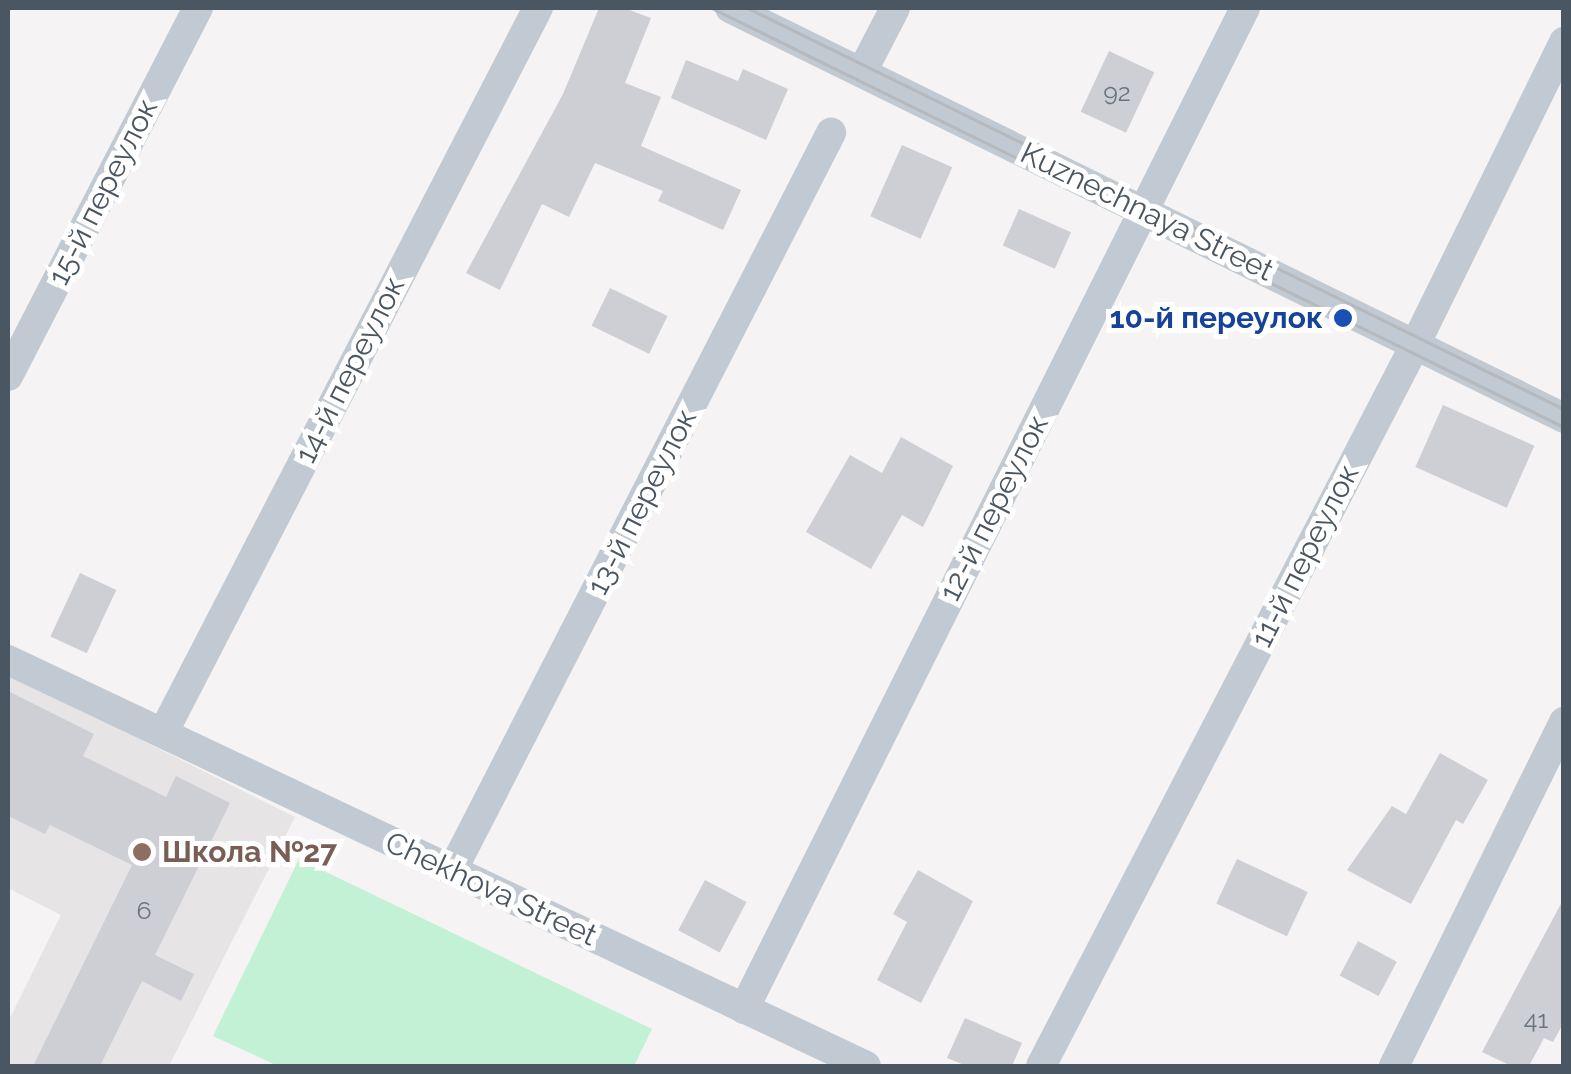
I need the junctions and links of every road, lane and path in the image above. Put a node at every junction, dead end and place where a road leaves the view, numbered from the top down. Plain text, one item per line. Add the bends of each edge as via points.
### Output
1 (198, 8) edge
2 (538, 8) edge
3 (730, 8) edge
4 (895, 8) edge
5 (1245, 8) edge
6 (1564, 42) edge
7 (862, 72) junction
8 (831, 133) dead end
9 (1144, 210) junction
10 (1415, 345) junction
11 (8, 376) edge
12 (1564, 418) edge
13 (8, 660) edge
14 (1564, 722) edge
15 (163, 733) junction
16 (452, 870) junction
17 (744, 1009) junction
18 (866, 1066) edge
19 (1040, 1066) edge
20 (1394, 1066) edge

1 - 11 street, 15-й переулок
2 - 15 street, 14-й переулок
3 - 7 street, Kuznechnaya Street
4 - 7 street
5 - 9 street, 12-й переулок
6 - 10 street, 11-й переулок
7 - 9 street, Kuznechnaya Street
8 - 16 street, 13-й переулок
9 - 10 street, Kuznechnaya Street
9 - 17 street, 12-й переулок
10 - 12 street, Kuznechnaya Street
10 - 19 street, 11-й переулок
13 - 15 street, Chekhova Street
14 - 20 street
15 - 16 street, Chekhova Street
16 - 17 street, Chekhova Street
17 - 18 street, Chekhova Street

